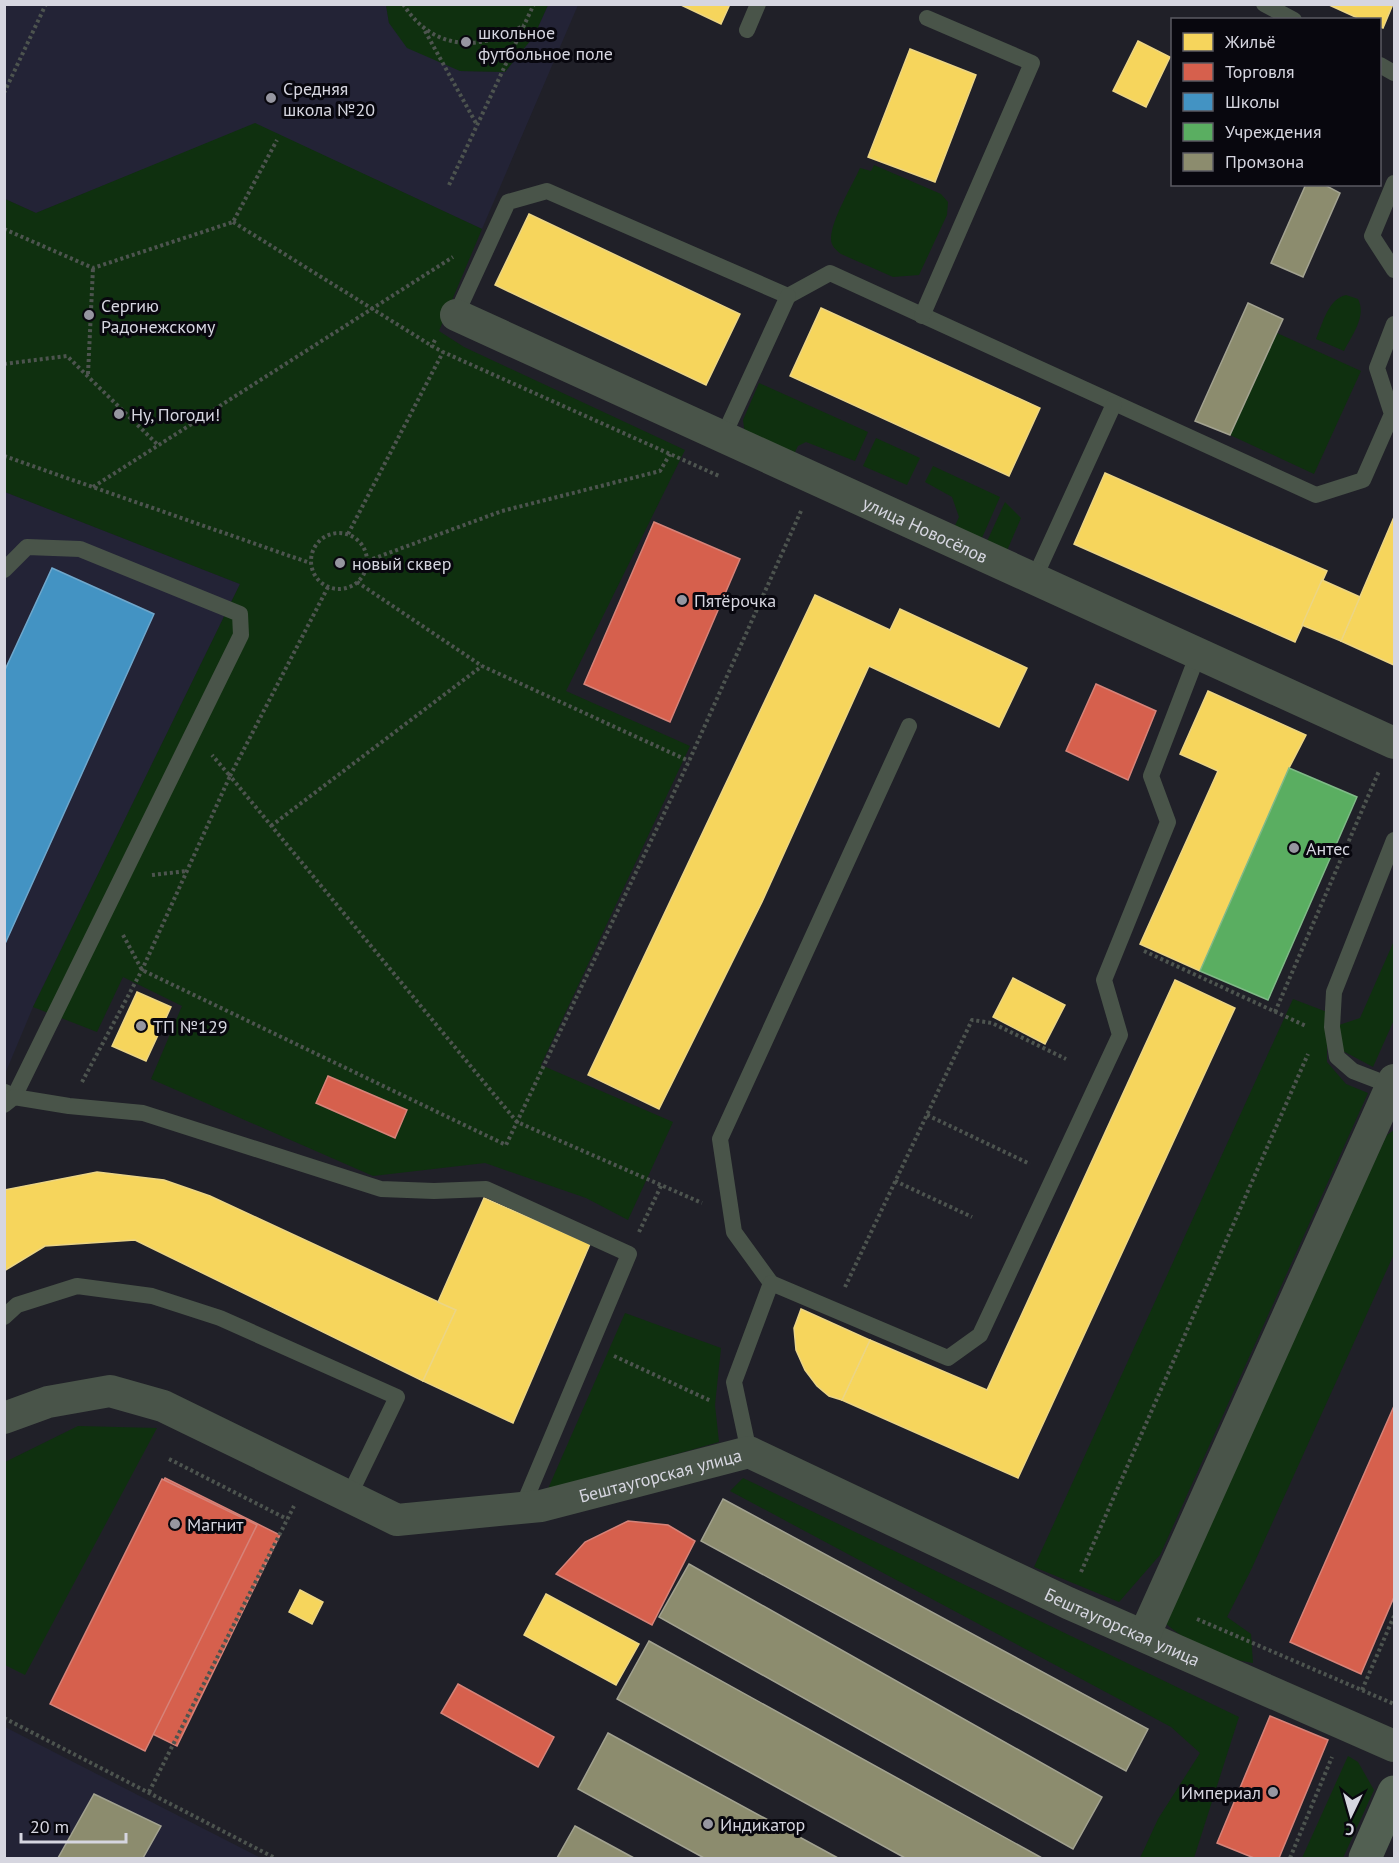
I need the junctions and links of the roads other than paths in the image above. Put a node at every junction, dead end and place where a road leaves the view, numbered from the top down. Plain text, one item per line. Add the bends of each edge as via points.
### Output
1 (758, 4) edge
2 (1264, 4) edge
3 (927, 18) dead end
4 (1290, 18) edge
5 (747, 30) dead end
6 (1381, 66) edge
7 (1395, 73) edge
8 (1395, 183) edge
9 (1395, 270) edge
10 (788, 296) junction
11 (456, 315) joint
12 (922, 316) junction
13 (1395, 324) edge
14 (1114, 404) junction
15 (723, 437) junction
16 (4, 570) edge
17 (1034, 579) junction
18 (1198, 654) junction
19 (909, 726) dead end
20 (1387, 755) edge
21 (1395, 840) edge
22 (1393, 1083) edge
23 (8, 1098) edge
24 (771, 1283) junction
25 (4, 1317) edge
26 (4, 1418) edge
27 (749, 1452) junction
28 (349, 1496) junction
29 (522, 1508) junction
30 (1144, 1636) junction
31 (1395, 1746) edge
32 (1395, 1792) edge
33 (1365, 1858) edge

1 - 5 lane
2 - 4 lane
3 - 12 lane via 1032,63
6 - 7 lane
8 - 9 lane via 1372,236
10 - 11 lane via 547,191 508,202
10 - 12 lane via 830,273
10 - 15 lane
11 - 15 street, улица Новосёлов
12 - 14 lane
13 - 14 lane via 1377,368 1392,414 1363,480 1316,495
14 - 17 lane
15 - 17 street, улица Новосёлов
16 - 23 lane via 27,547 80,549 240,614 241,635
17 - 18 street, улица Новосёлов
18 - 20 street, улица Новосёлов
18 - 24 lane via 1151,776 1168,822 1104,980 1120,1035 980,1335 948,1358
19 - 24 lane via 720,1139 734,1232
21 - 22 lane via 1334,992 1332,1027 1337,1057 1353,1071
22 - 30 street
23 - 29 lane via 143,1113 381,1189 486,1188 629,1254
24 - 27 lane via 734,1382
25 - 28 lane via 17,1305 77,1286 152,1296 220,1318 397,1397
26 - 28 street, Бештаугорская улица via 48,1402 110,1391 163,1406
27 - 29 street, Бештаугорская улица
27 - 30 street, Бештаугорская улица via 1068,1604
28 - 29 street, Бештаугорская улица via 397,1520
30 - 31 street, Бештаугорская улица
32 - 33 main road

